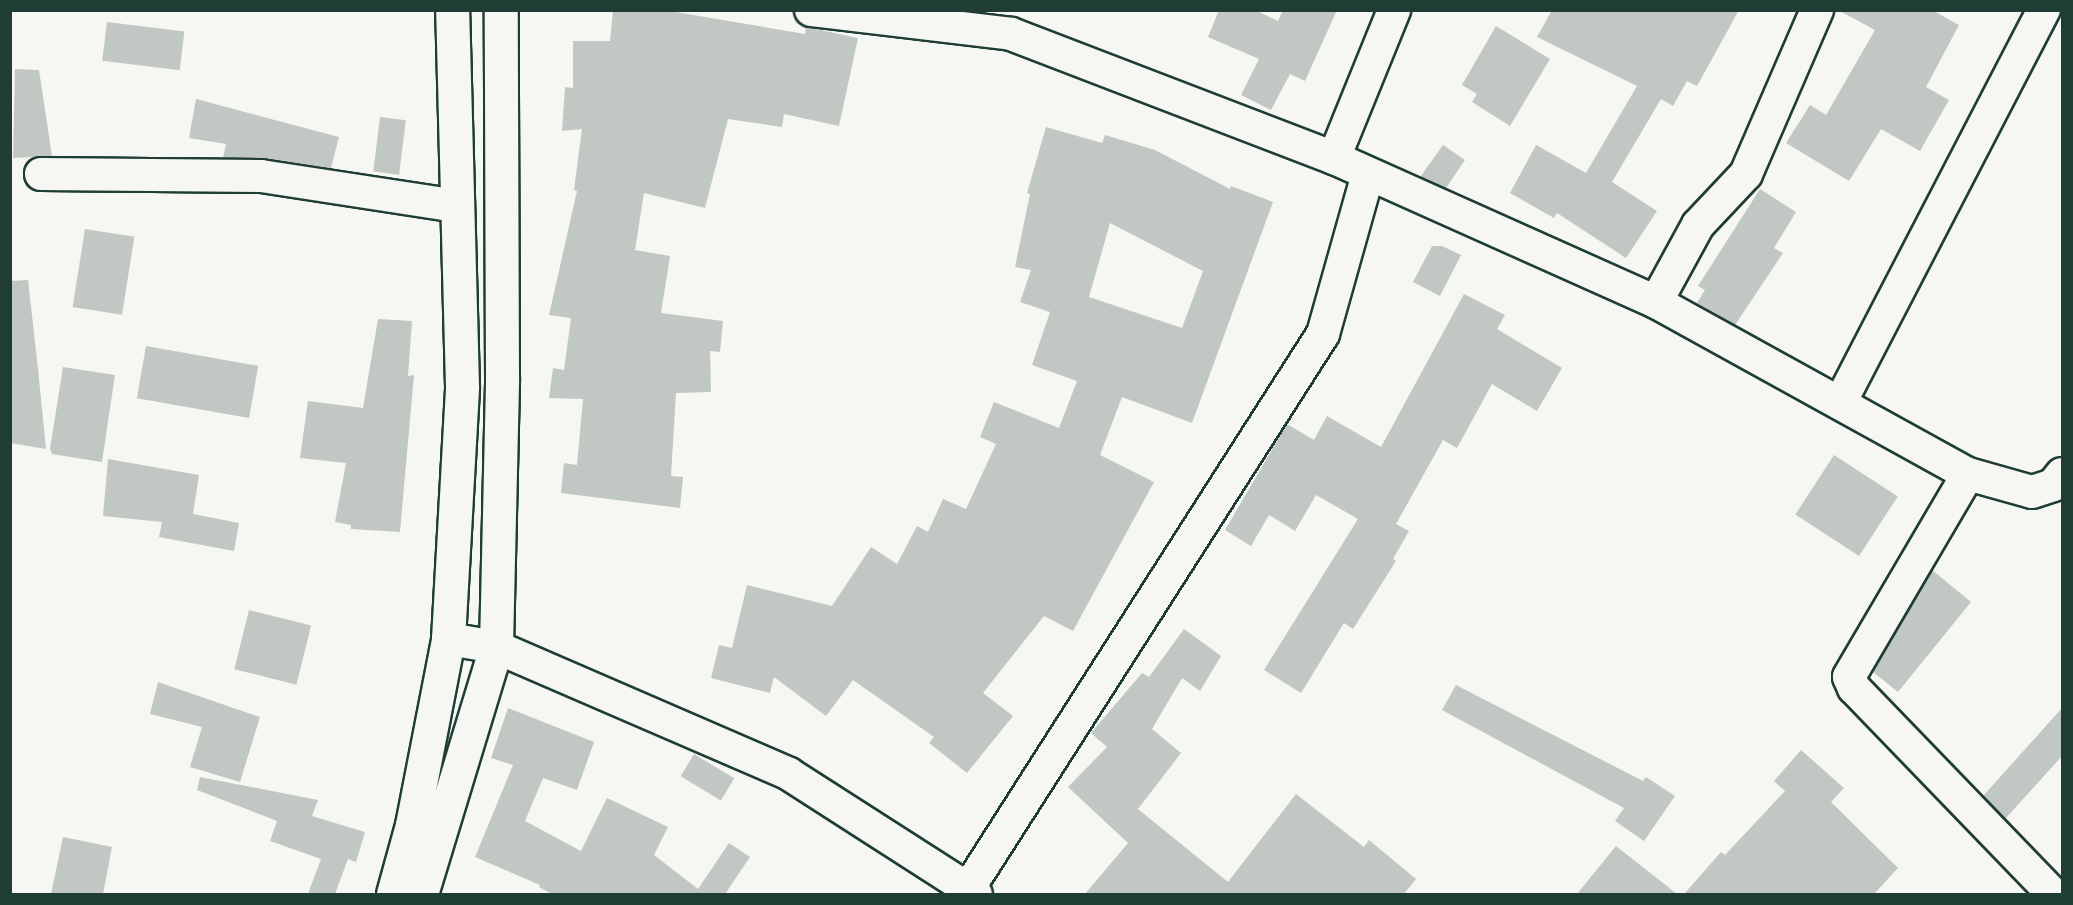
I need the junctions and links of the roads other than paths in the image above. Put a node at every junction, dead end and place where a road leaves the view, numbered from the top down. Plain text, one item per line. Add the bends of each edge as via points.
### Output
1 (452, 10) edge
2 (501, 10) edge
3 (811, 10) edge
4 (1395, 10) edge
5 (1817, 10) edge
6 (2044, 10) edge
7 (1013, 22) edge
8 (1334, 158) junction
9 (41, 174) dead end
10 (1368, 174) junction
11 (459, 206) junction
12 (1656, 302) junction
13 (1840, 403) junction
14 (1968, 474) junction
15 (2062, 474) edge
16 (448, 639) junction
17 (496, 647) junction
18 (972, 892) edge
19 (393, 894) edge
20 (421, 894) edge
21 (2053, 894) edge

1 - 11 street
2 - 17 street via 502,377
3 - 7 street
4 - 8 street
5 - 12 street via 1746,174 1698,225
6 - 13 street
7 - 8 street
8 - 10 street
9 - 11 street via 261,176
10 - 12 street
10 - 18 street via 1323,334
11 - 16 street via 462,386
12 - 13 street
13 - 14 street
14 - 15 street via 2032,492 2053,485
14 - 21 street via 1849,678 1854,688
16 - 17 street
16 - 19 street via 412,825
17 - 18 street via 789,774
17 - 20 street

